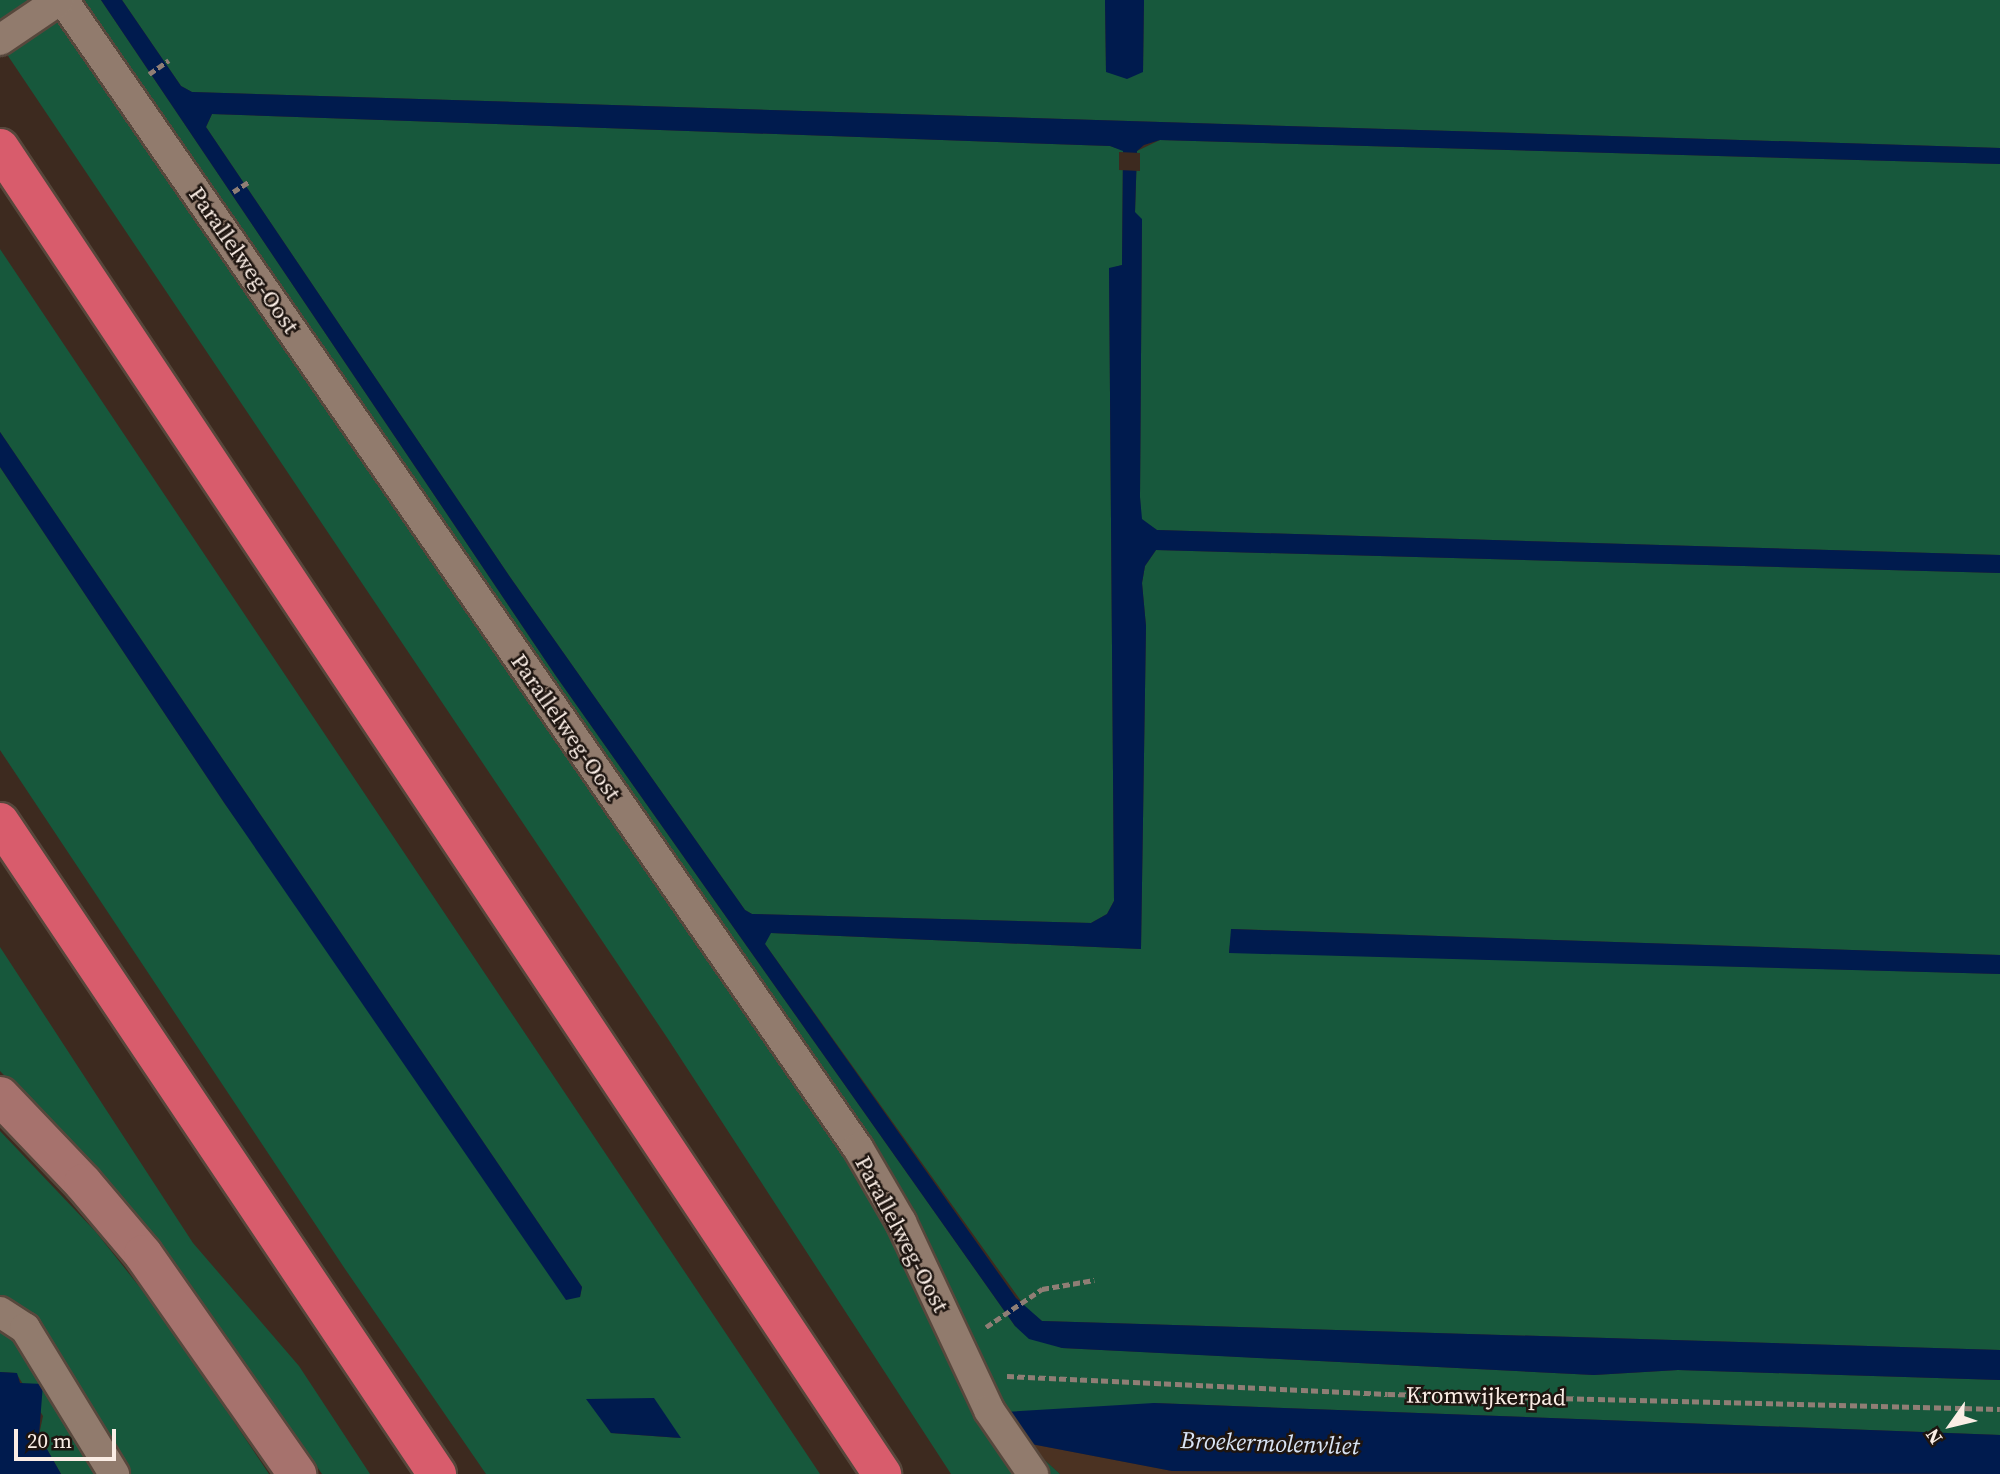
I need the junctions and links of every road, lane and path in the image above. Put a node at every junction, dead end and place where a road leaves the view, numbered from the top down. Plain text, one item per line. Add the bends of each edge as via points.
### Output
1 (61, 0) edge
2 (0, 40) edge
3 (169, 60) dead end
4 (145, 77) dead end
5 (0, 148) edge
6 (250, 181) dead end
7 (226, 197) dead end
8 (0, 822) edge
9 (0, 1097) edge
10 (1094, 1280) dead end
11 (0, 1312) edge
12 (1005, 1312) dead end
13 (973, 1375) junction
14 (2000, 1409) edge
15 (107, 1462) edge
16 (297, 1474) edge
17 (437, 1474) edge
18 (882, 1474) edge
19 (1033, 1474) edge

1 - 2 street
1 - 13 street, Parallelweg-Oost via 858,1148 901,1222
3 - 4 path
5 - 18 highway
6 - 7 path
8 - 17 highway
9 - 16 main road via 143,1254
10 - 12 path via 1042,1289
11 - 15 street via 25,1328
13 - 14 path, Kromwijkerpad via 1388,1394
13 - 19 street, Parallelweg-Oost via 1002,1433

